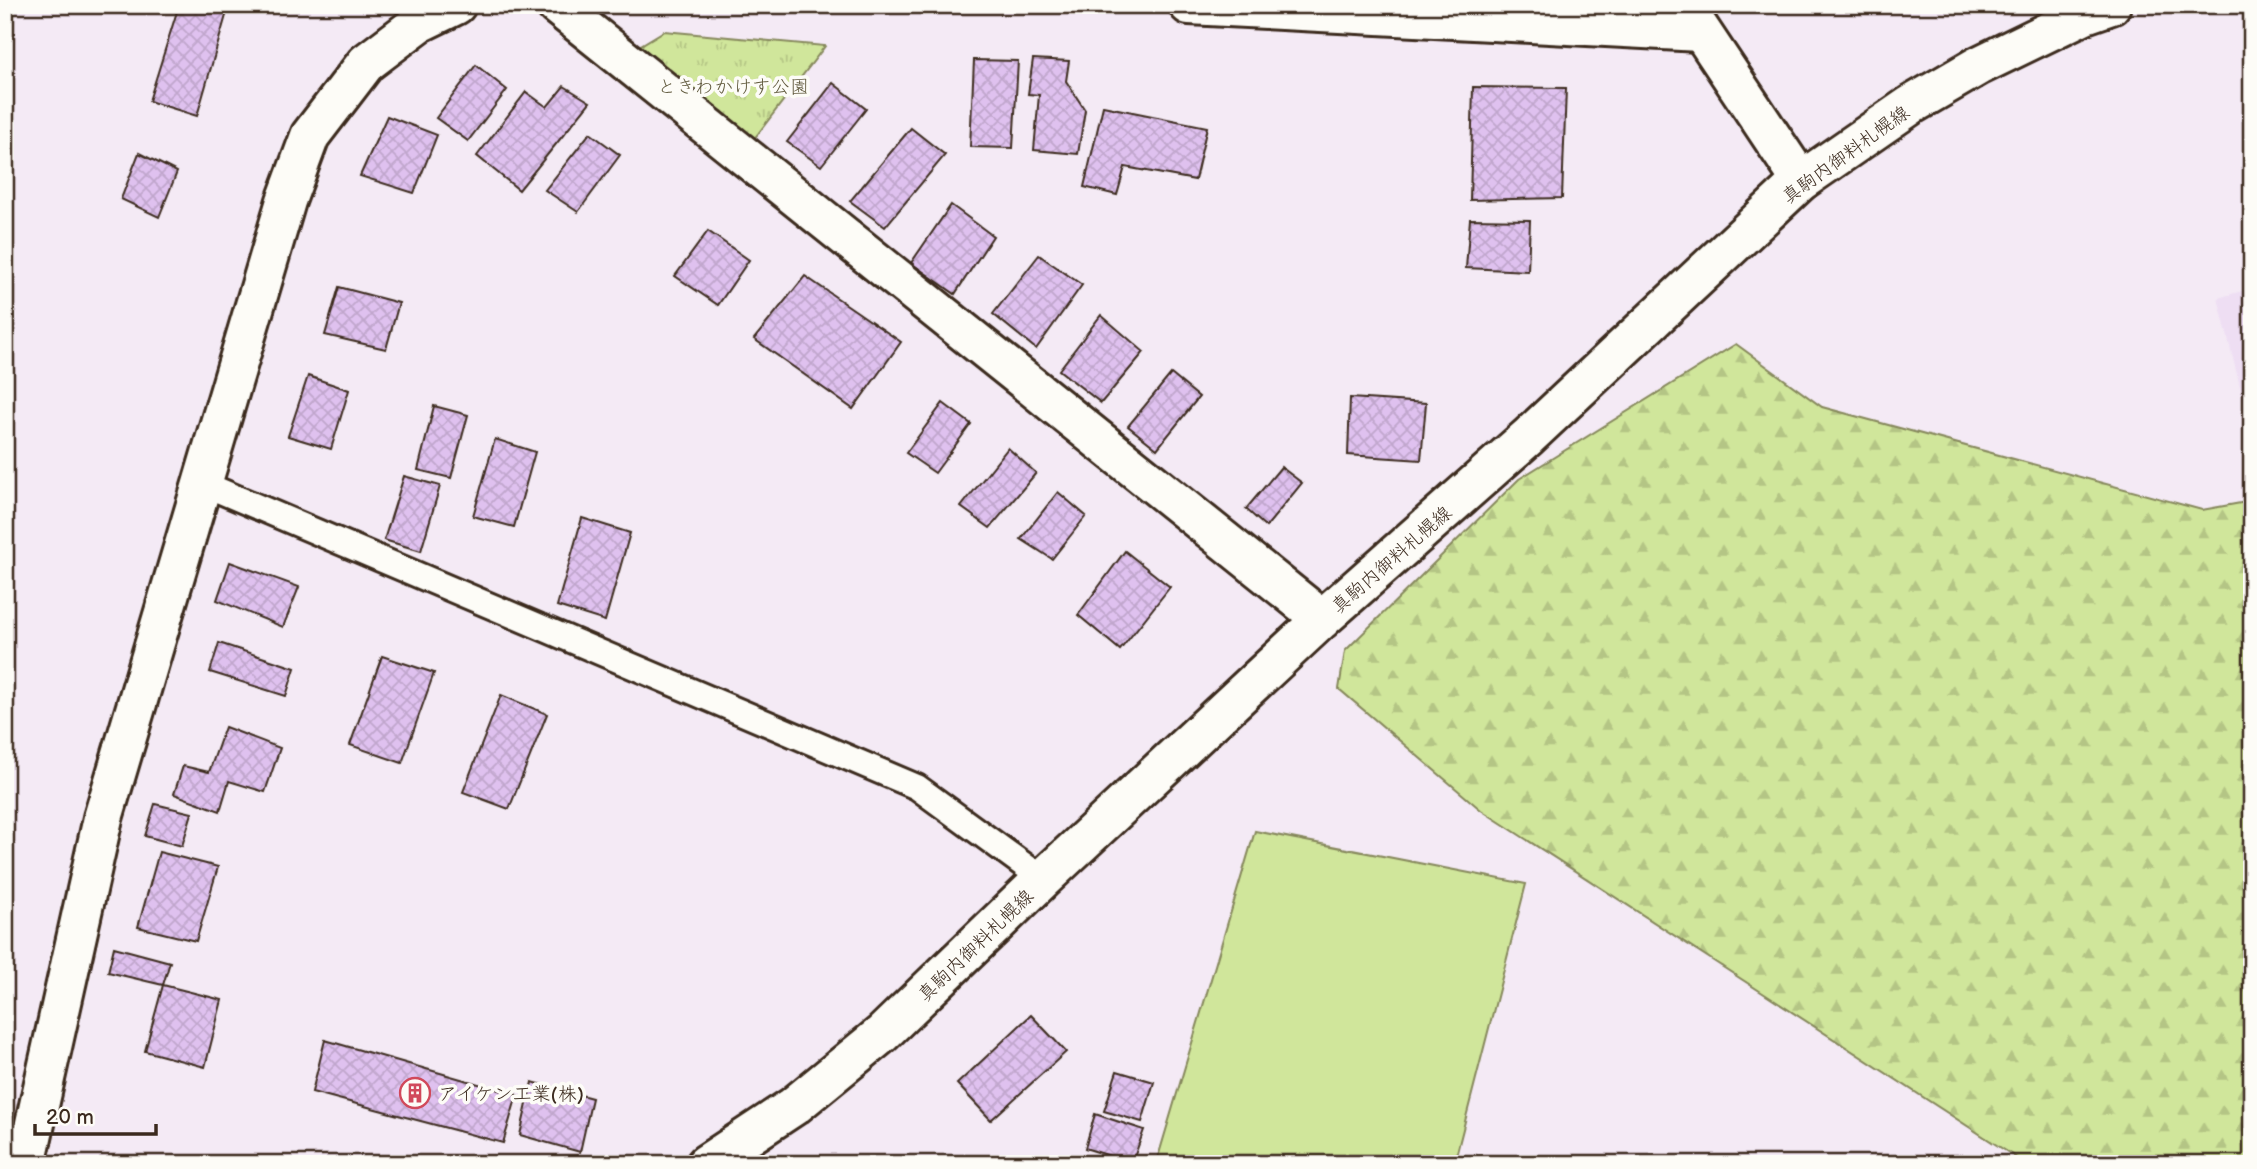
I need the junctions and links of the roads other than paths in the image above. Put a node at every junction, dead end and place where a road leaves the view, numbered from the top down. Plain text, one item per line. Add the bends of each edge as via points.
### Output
1 (456, 5) edge
2 (556, 5) edge
3 (1189, 5) edge
4 (2111, 5) edge
5 (1692, 19) edge
6 (1801, 181) junction
7 (204, 484) junction
8 (1322, 620) junction
9 (1044, 879) junction
10 (26, 1164) edge
11 (706, 1164) edge

1 - 7 street via 419,23 366,64 310,136 286,201
2 - 8 street
3 - 5 street
4 - 6 street, 真駒内御料札幌線 via 1978,66 1911,105
5 - 6 street
6 - 8 street, 真駒内御料札幌線 via 1528,437
7 - 9 lane via 917,787
7 - 10 street via 103,818
8 - 9 street, 真駒内御料札幌線
9 - 11 street, 真駒内御料札幌線 via 882,1034 794,1107

